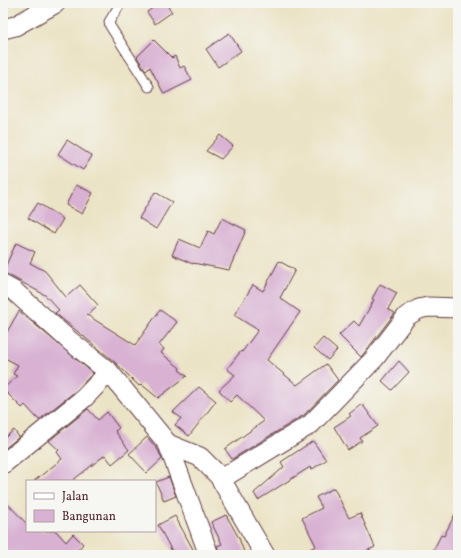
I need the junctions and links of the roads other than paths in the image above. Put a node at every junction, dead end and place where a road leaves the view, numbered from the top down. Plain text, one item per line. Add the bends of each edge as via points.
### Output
1 (56, 3) edge
2 (116, 3) edge
3 (3, 29) edge
4 (149, 87) dead end
5 (3, 285) edge
6 (458, 308) edge
7 (109, 372) junction
8 (168, 444) junction
9 (3, 464) edge
10 (221, 479) junction
11 (209, 555) edge
12 (265, 555) edge

1 - 3 street via 15,26
2 - 4 lane via 119,6 109,22 110,26
5 - 7 street via 14,291
6 - 10 street via 428,307 407,316 374,359 311,424
7 - 8 street
7 - 9 street via 84,398
8 - 10 street via 200,458
8 - 11 street
10 - 12 street

